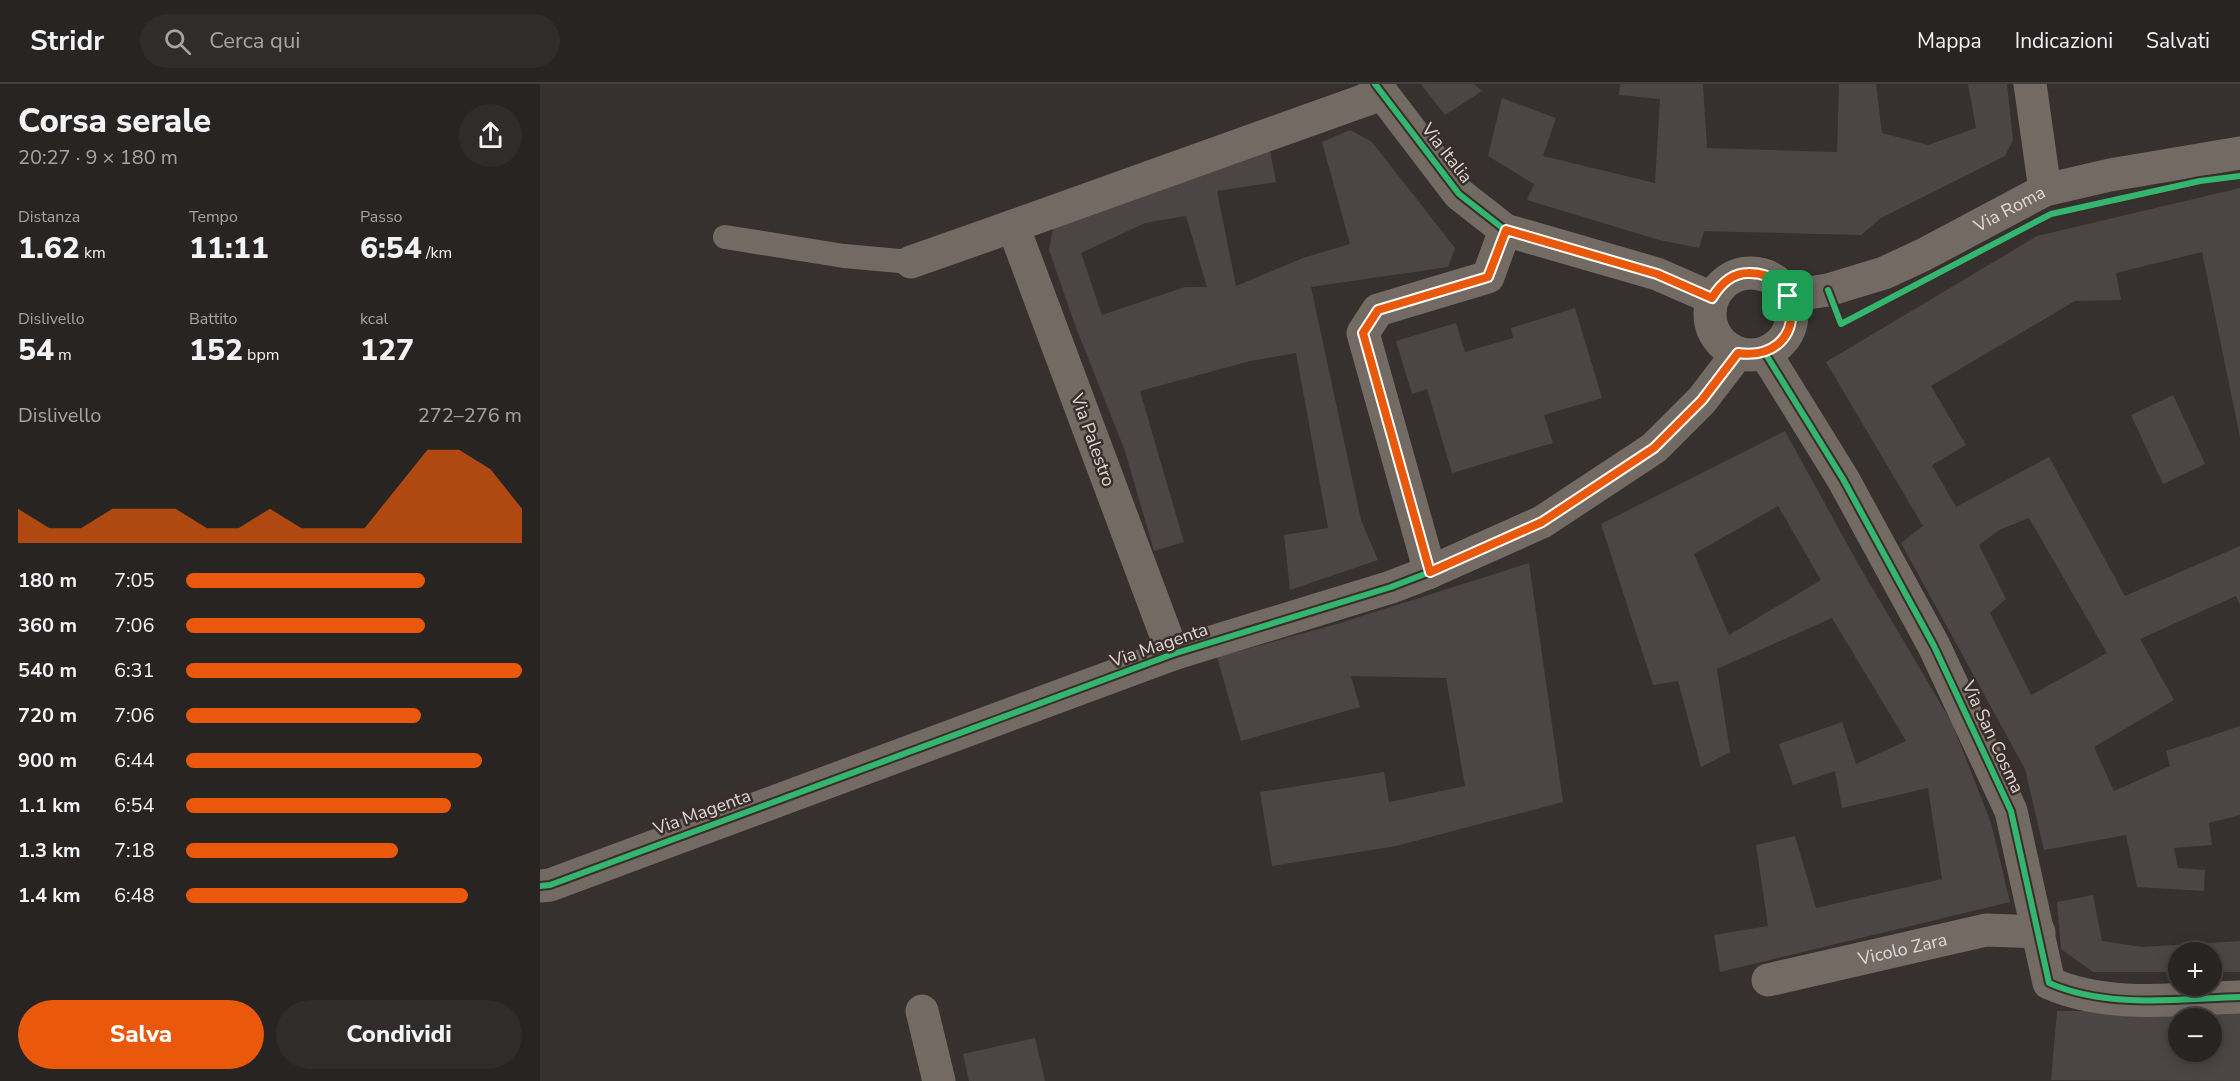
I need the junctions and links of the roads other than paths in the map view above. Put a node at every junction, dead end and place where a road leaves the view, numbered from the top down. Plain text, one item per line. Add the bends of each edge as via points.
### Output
1 (2030, 84) edge
2 (1379, 89) edge
3 (2240, 153) edge
4 (2044, 190) junction
5 (1013, 226) junction
6 (1506, 230) junction
7 (725, 237) dead end
8 (911, 262) joint
9 (1788, 296) junction
10 (1712, 298) junction
11 (1751, 353) junction
12 (1430, 572) junction
13 (1173, 654) junction
14 (540, 886) edge
15 (2038, 932) junction
16 (1768, 980) dead end
17 (2240, 997) edge
18 (922, 1011) dead end
19 (939, 1081) edge

1 - 4 street
2 - 5 street
2 - 6 street, Via Italia via 1459,194
3 - 4 street, Via Roma
4 - 9 street, Via Roma via 1884,273 1828,290
5 - 8 street
5 - 13 street, Via Palestro
6 - 10 street via 1657,274
6 - 12 street via 1488,277 1378,310 1363,333
7 - 8 lane
9 - 10 street via 1769,276 1756,272 1730,278
9 - 11 street via 1791,323 1777,346
10 - 11 street via 1710,325 1716,337 1726,347
11 - 12 street, Via Magenta via 1654,448 1542,522
11 - 15 street, Via San Cosma via 1843,479 1934,646 2011,811
12 - 13 street, Via Magenta
13 - 14 street, Via Magenta
15 - 16 street, Vicolo Zara via 1986,930
15 - 17 street, Via San Cosma via 2049,983 2073,994 2125,1000
18 - 19 street

